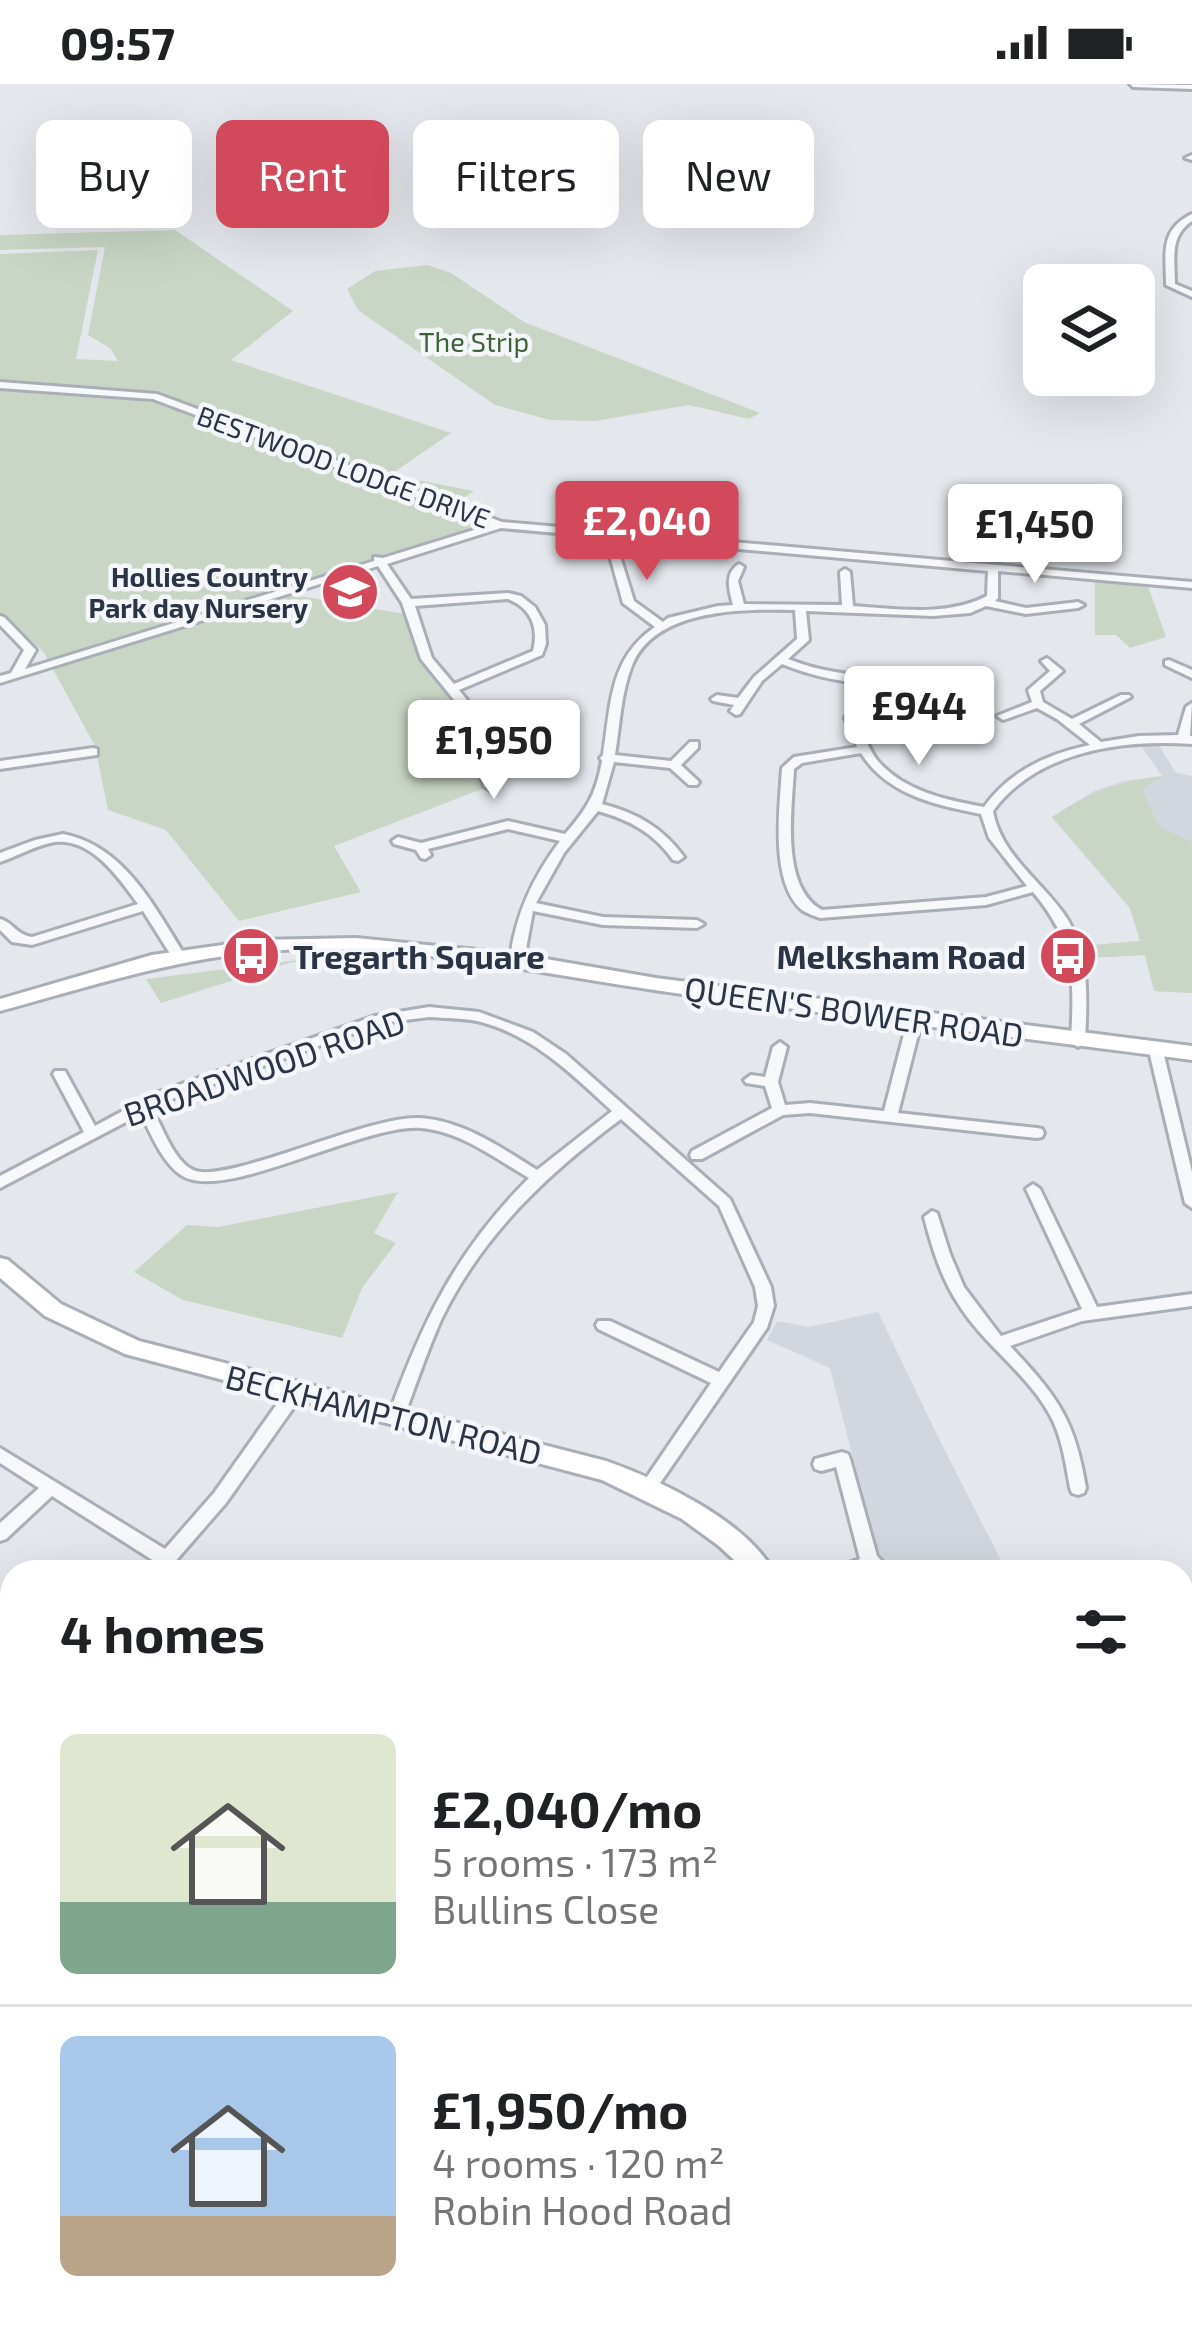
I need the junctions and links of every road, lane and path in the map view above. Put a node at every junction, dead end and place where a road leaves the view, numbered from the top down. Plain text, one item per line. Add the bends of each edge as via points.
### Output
1 (1134, 86) edge
2 (1192, 87) edge
3 (1192, 217) edge
4 (1192, 294) edge
5 (0, 385) edge
6 (500, 525) junction
7 (615, 556) dead end
8 (378, 560) junction
9 (739, 567) dead end
10 (993, 571) junction
11 (830, 580) dead end
12 (1192, 585) edge
13 (408, 603) junction
14 (989, 603) junction
15 (1078, 605) dead end
16 (848, 607) junction
17 (800, 608) junction
18 (739, 609) junction
19 (0, 619) edge
20 (660, 625) junction
21 (30, 650) junction
22 (78, 655) junction
23 (783, 661) junction
24 (1071, 661) dead end
25 (737, 672) dead end
26 (952, 674) dead end
27 (15, 676) junction
28 (758, 679) junction
29 (0, 680) edge
30 (454, 688) junction
31 (1114, 698) dead end
32 (717, 699) dead end
33 (1038, 704) junction
34 (1192, 707) edge
35 (1003, 716) dead end
36 (851, 718) dead end
37 (1072, 723) junction
38 (1187, 739) edge
39 (694, 745) dead end
40 (1099, 746) junction
41 (860, 750) junction
42 (93, 752) dead end
43 (606, 758) junction
44 (0, 765) edge
45 (674, 765) junction
46 (693, 782) dead end
47 (490, 786) dead end
48 (596, 806) junction
49 (987, 811) junction
50 (568, 839) junction
51 (398, 842) dead end
52 (678, 857) dead end
53 (0, 858) edge
54 (1037, 887) junction
55 (144, 906) junction
56 (529, 906) junction
57 (0, 922) edge
58 (697, 925) dead end
59 (179, 957) junction
60 (518, 960) junction
61 (0, 1005) edge
62 (915, 1018) junction
63 (1078, 1042) junction
64 (780, 1047) dead end
65 (1156, 1051) junction
66 (1192, 1053) edge
67 (751, 1080) dead end
68 (58, 1082) dead end
69 (771, 1082) junction
70 (143, 1105) junction
71 (780, 1110) junction
72 (622, 1111) junction
73 (891, 1114) junction
74 (91, 1131) junction
75 (1037, 1133) dead end
76 (697, 1155) dead end
77 (536, 1175) junction
78 (0, 1183) edge
79 (1033, 1189) dead end
80 (1192, 1203) edge
81 (955, 1230) dead end
82 (0, 1266) edge
83 (1192, 1300) edge
84 (1092, 1312) junction
85 (634, 1317) dead end
86 (604, 1325) dead end
87 (622, 1334) junction
88 (1000, 1343) junction
89 (722, 1381) junction
90 (295, 1392) junction
91 (396, 1417) junction
92 (0, 1455) edge
93 (820, 1464) dead end
94 (648, 1487) junction
95 (1078, 1488) dead end
96 (49, 1490) junction
97 (0, 1534) edge
98 (151, 1560) edge
99 (165, 1560) edge
100 (749, 1560) edge
101 (872, 1560) edge

1 - 2 street
3 - 4 street via 1170,236 1172,285
5 - 6 street, BESTWOOD LODGE DRIVE via 154,396
6 - 8 street
6 - 10 street, BESTWOOD LODGE DRIVE
7 - 20 street via 613,572 629,603
8 - 13 street
8 - 22 street
9 - 18 street
10 - 12 street, BESTWOOD LODGE DRIVE
10 - 14 street
11 - 16 street via 846,576
13 - 30 street via 427,659
13 - 30 street via 508,596 533,609 543,638 538,653
14 - 15 street via 1026,611
14 - 16 street via 957,615
16 - 17 street
17 - 18 street
17 - 23 street via 803,640
18 - 20 street
19 - 21 street
20 - 43 street via 628,659
21 - 22 street
21 - 27 street
22 - 27 street
23 - 26 street via 838,684
23 - 28 street
24 - 33 street via 1051,664 1052,680 1034,690
25 - 28 street
27 - 29 street
28 - 32 street via 738,706
30 - 47 street
31 - 37 street
33 - 35 street
33 - 37 street
34 - 38 street
36 - 41 street
37 - 40 street
38 - 40 street
39 - 45 street
40 - 49 street via 1020,777
41 - 49 street via 914,793
41 - 54 street via 788,767 787,858 807,911 986,901
42 - 44 street
43 - 45 street
43 - 48 street
45 - 46 street
48 - 50 street
48 - 52 street via 670,834
49 - 54 street via 992,832
50 - 51 street via 508,825 423,851
50 - 56 street
53 - 55 street via 54,839 76,840 113,862
54 - 63 street via 1076,953
55 - 57 street via 32,941 16,939
55 - 59 street
56 - 58 street via 603,921
56 - 60 street
59 - 60 street, QUEEN'S BOWER ROAD via 328,944
59 - 61 street, QUEEN'S BOWER ROAD
60 - 62 street, QUEEN'S BOWER ROAD
62 - 63 street, QUEEN'S BOWER ROAD
62 - 73 street
63 - 65 street, QUEEN'S BOWER ROAD
64 - 69 street
65 - 66 street, QUEEN'S BOWER ROAD
65 - 80 street
67 - 69 street
68 - 74 street
69 - 71 street
70 - 72 street, BROADWOOD ROAD via 380,1019 429,1012 479,1017 528,1035
70 - 74 street, BROADWOOD ROAD
70 - 77 street via 184,1170 203,1179 403,1122 456,1130
71 - 73 street
71 - 76 street
72 - 77 street
72 - 89 street, BROADWOOD ROAD via 731,1210 763,1287 764,1318
73 - 75 street
74 - 78 street, BROADWOOD ROAD
77 - 91 street via 452,1281
79 - 84 street
81 - 88 street via 934,1225 960,1293
82 - 90 street, BECKHAMPTON ROAD via 53,1310 104,1337
83 - 84 street
84 - 88 street
85 - 87 street
86 - 87 street
87 - 89 street
88 - 95 street via 1059,1410
89 - 94 street, BROADWOOD ROAD
90 - 91 street, BECKHAMPTON ROAD
90 - 99 street
91 - 94 street, BECKHAMPTON ROAD
92 - 96 street
93 - 101 street via 842,1459
94 - 100 street, BECKHAMPTON ROAD via 707,1522
96 - 97 street
96 - 98 street

